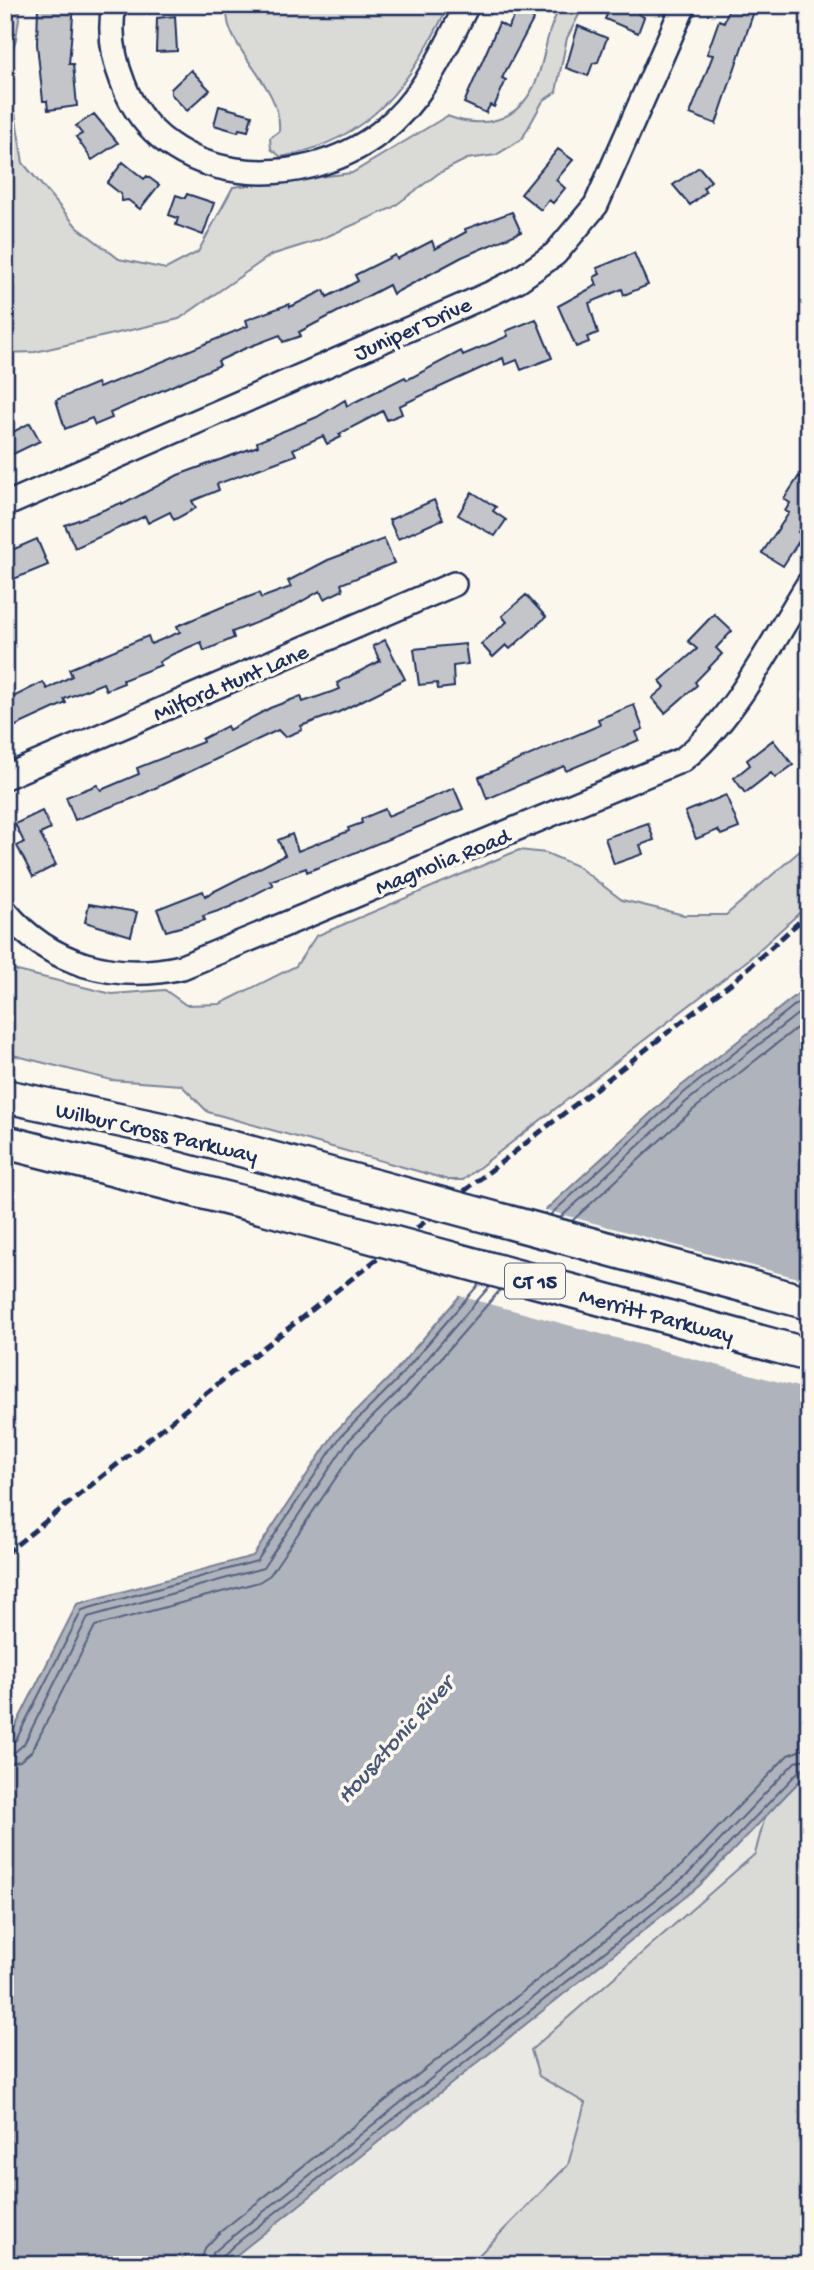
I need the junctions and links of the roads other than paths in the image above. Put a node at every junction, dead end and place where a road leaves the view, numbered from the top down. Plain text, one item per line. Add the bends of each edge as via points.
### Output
1 (114, 5) edge
2 (467, 5) edge
3 (684, 5) edge
4 (5, 505) edge
5 (809, 583) edge
6 (454, 584) dead end
7 (5, 777) edge
8 (5, 911) edge
9 (5, 1077) edge
10 (5, 1096) edge
11 (170, 1131) junction
12 (5, 1142) edge
13 (261, 1207) joint
14 (809, 1303) edge
15 (809, 1355) edge

1 - 2 street via 113,47 127,95 141,117 159,137 201,162 250,173 276,173 322,162 380,133 429,79
3 - 4 street, Juniper Drive via 596,205 570,240 546,261 494,292
5 - 8 street, Magnolia Road via 724,716 682,760 182,967 139,973 93,968 36,942
6 - 7 street, Milford Hunt Lane
9 - 11 highway
10 - 11 highway, Wilbur Cross Parkway / CT 15
11 - 14 highway, Wilbur Cross Parkway / CT 15, bridge
12 - 13 highway, Wilbur Cross Parkway / CT 15
13 - 15 highway, Merritt Parkway / CT 15, bridge

